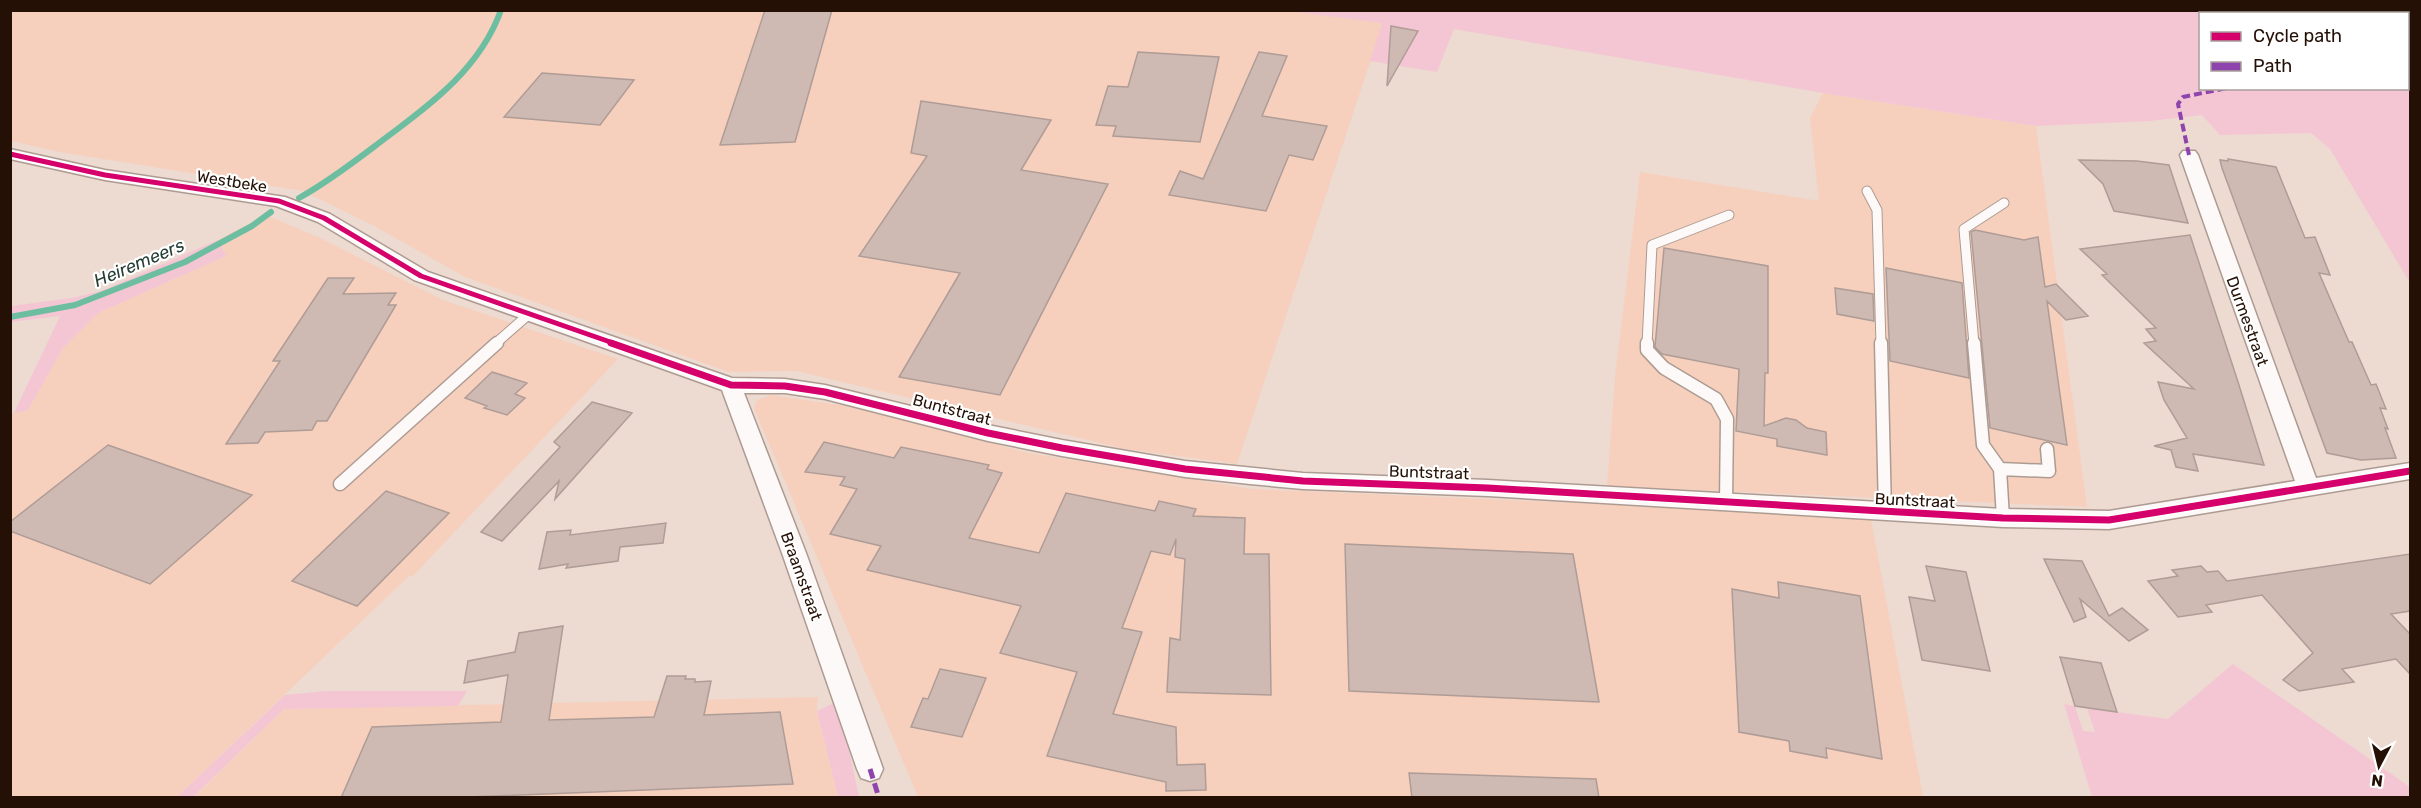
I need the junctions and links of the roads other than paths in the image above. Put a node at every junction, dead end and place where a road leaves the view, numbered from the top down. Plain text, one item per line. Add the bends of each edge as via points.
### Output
1 (10, 154) edge
2 (2189, 155) dead end
3 (1867, 191) dead end
4 (2004, 203) dead end
5 (1729, 215) dead end
6 (467, 293) joint
7 (528, 315) junction
8 (731, 385) junction
9 (2047, 449) dead end
10 (2000, 469) junction
11 (2410, 471) edge
12 (340, 484) dead end
13 (2309, 487) junction
14 (1726, 502) junction
15 (1885, 511) junction
16 (2002, 518) junction
17 (870, 769) dead end

1 - 6 street, Westbeke via 105,175 279,201 324,218 421,276
2 - 13 street, Durmestraat
3 - 15 lane via 1877,210
4 - 10 lane via 1964,229 1983,445
5 - 14 lane via 1653,245 1647,350 1664,368 1716,399 1727,419
6 - 7 street, Buntstraat
7 - 8 street, Buntstraat
7 - 12 lane
8 - 14 street, Buntstraat via 825,392 988,433 1185,469 1303,481
8 - 17 street, Braamstraat
9 - 10 lane via 2049,471
10 - 16 lane
11 - 13 street, Buntstraat
13 - 16 street, Buntstraat via 2109,520
14 - 15 street, Buntstraat
15 - 16 street, Buntstraat

